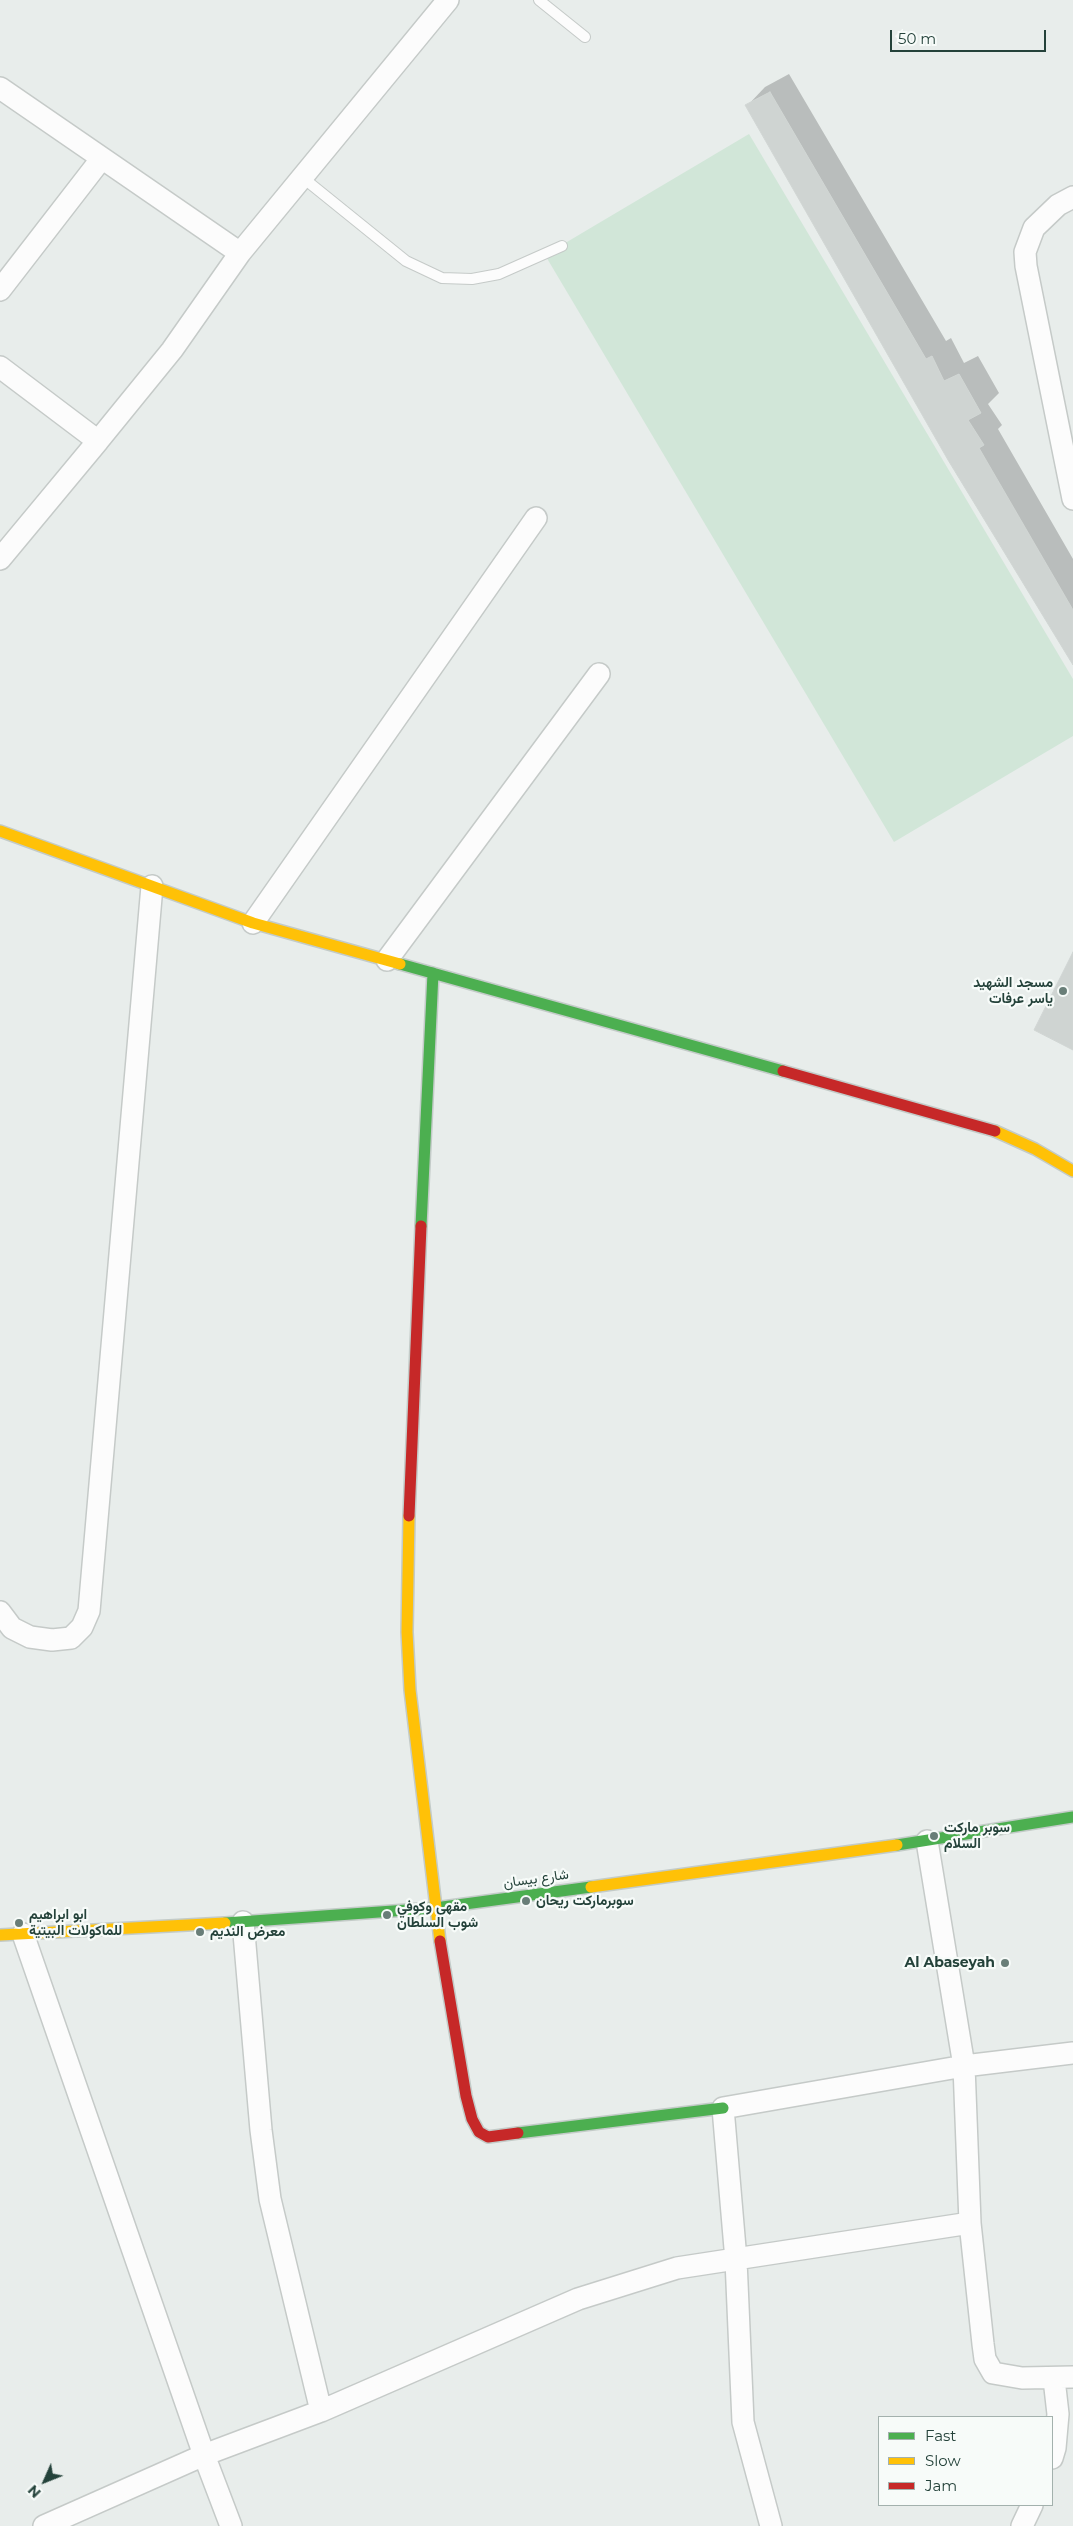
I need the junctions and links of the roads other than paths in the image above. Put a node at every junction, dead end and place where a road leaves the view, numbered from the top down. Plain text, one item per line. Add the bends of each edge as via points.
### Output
1 (448, 0) edge
2 (539, 0) edge
3 (585, 37) dead end
4 (0, 88) edge
5 (102, 158) junction
6 (302, 177) junction
7 (1073, 197) edge
8 (562, 246) dead end
9 (240, 253) junction
10 (0, 290) edge
11 (0, 367) edge
12 (98, 441) junction
13 (1073, 499) edge
14 (536, 518) dead end
15 (0, 559) edge
16 (599, 674) dead end
17 (0, 831) edge
18 (152, 886) junction
19 (253, 923) junction
20 (387, 960) junction
21 (434, 973) junction
22 (1073, 1170) edge
23 (0, 1612) edge
24 (1073, 1817) edge
25 (927, 1842) junction
26 (435, 1908) junction
27 (243, 1922) junction
28 (23, 1934) junction
29 (0, 1935) edge
30 (1073, 2053) edge
31 (964, 2066) junction
32 (723, 2108) junction
33 (970, 2223) junction
34 (736, 2260) junction
35 (1063, 2378) edge
36 (321, 2411) junction
37 (204, 2455) junction
38 (1053, 2455) edge
39 (1032, 2506) edge
40 (44, 2526) edge
41 (231, 2526) edge
42 (771, 2526) edge
43 (1022, 2526) edge

1 - 6 street
2 - 3 lane
4 - 5 street
5 - 9 street
5 - 10 street
6 - 8 lane via 406,261 442,278 472,279 499,274
6 - 9 street
7 - 13 street via 1058,204 1034,228 1025,252
9 - 12 street via 172,350
11 - 12 street
12 - 15 street
14 - 19 street
16 - 20 street
17 - 18 street
18 - 19 street
18 - 23 street via 89,1611 82,1627 71,1638 52,1640 30,1637 12,1628
19 - 20 street
20 - 21 street
21 - 22 street via 993,1130
21 - 26 street via 411,1443 407,1632 410,1690
24 - 25 street, شارع بيسان
25 - 26 street, شارع بيسان
25 - 31 street
26 - 27 street, شارع بيسان
26 - 32 street via 466,2096 479,2132 488,2137
27 - 28 street, شارع بيسان
27 - 36 street via 270,2199
28 - 29 street, شارع بيسان
28 - 37 street
30 - 31 street
31 - 32 street
31 - 33 street
32 - 34 street
33 - 34 street
33 - 35 street via 985,2359 992,2373 1003,2377
34 - 36 street via 677,2268 578,2299
34 - 42 street via 743,2422
35 - 38 street
36 - 37 street
37 - 40 street
37 - 41 street
39 - 43 street

